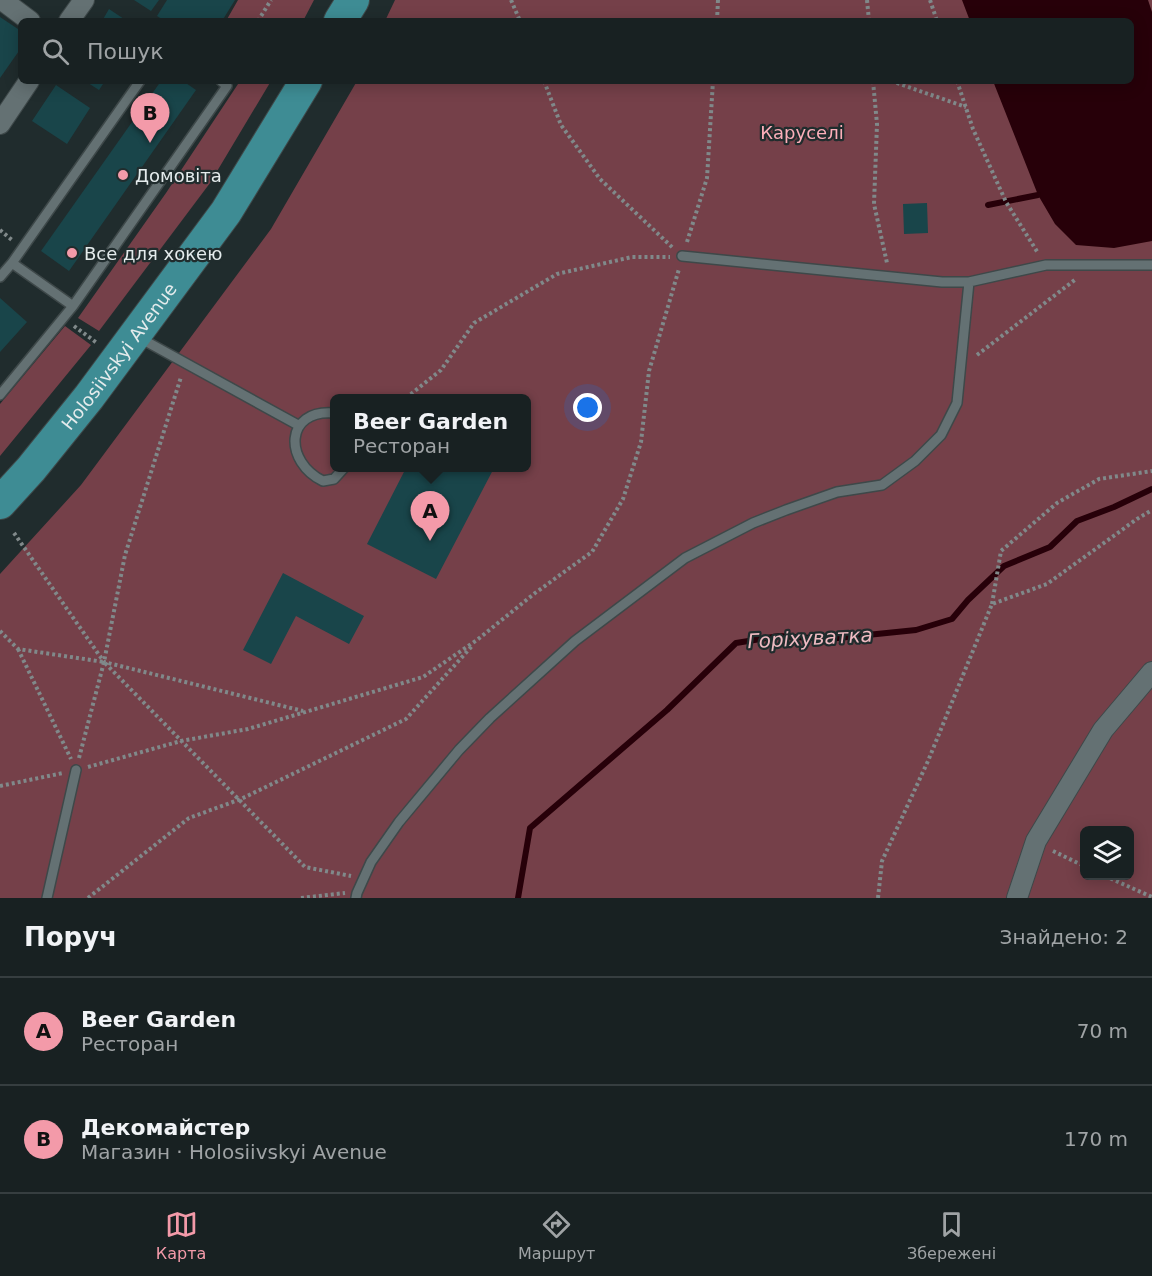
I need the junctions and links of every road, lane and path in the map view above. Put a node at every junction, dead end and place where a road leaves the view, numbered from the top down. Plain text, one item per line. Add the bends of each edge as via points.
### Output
1 (2, 0) edge
2 (84, 0) edge
3 (271, 0) edge
4 (352, 0) edge
5 (512, 0) edge
6 (718, 0) edge
7 (867, 0) edge
8 (930, 0) edge
9 (26, 18) edge
10 (71, 18) edge
11 (260, 18) edge
12 (342, 18) edge
13 (519, 18) edge
14 (717, 18) edge
15 (869, 18) edge
16 (936, 18) edge
17 (27, 84) edge
18 (138, 84) edge
19 (225, 84) edge
20 (304, 84) edge
21 (545, 84) edge
22 (713, 84) edge
23 (873, 84) edge
24 (900, 84) edge
25 (958, 84) edge
26 (966, 107) junction
27 (0, 124) edge
28 (682, 256) junction
29 (12, 263) junction
30 (1046, 265) junction
31 (1095, 265) junction
32 (1152, 265) edge
33 (0, 277) edge
34 (892, 278) junction
35 (969, 282) junction
36 (73, 306) junction
37 (63, 318) junction
38 (136, 336) junction
39 (97, 344) dead end
40 (185, 364) junction
41 (960, 368) junction
42 (412, 394) edge
43 (0, 395) edge
44 (330, 413) edge
45 (298, 425) junction
46 (1152, 471) edge
47 (340, 472) edge
48 (0, 503) edge
49 (1152, 510) edge
50 (14, 533) dead end
51 (992, 604) junction
52 (0, 631) edge
53 (477, 640) junction
54 (18, 650) junction
55 (104, 662) junction
56 (1152, 672) edge
57 (304, 712) junction
58 (181, 741) junction
59 (76, 770) junction
60 (0, 786) edge
61 (241, 799) junction
62 (1051, 851) dead end
63 (1080, 864) edge
64 (363, 879) junction
65 (1114, 880) edge
66 (357, 895) edge
67 (1152, 897) edge
68 (47, 898) edge
69 (88, 898) edge
70 (301, 898) edge
71 (878, 898) edge
72 (1017, 898) edge

1 - 9 street
2 - 10 street
3 - 11 path
4 - 12 highway
5 - 13 path
6 - 14 path
7 - 15 path
8 - 16 path
17 - 27 street
18 - 29 lane
19 - 36 lane via 227,86
20 - 38 highway, Holosiivskyi Avenue via 226,212
21 - 28 path via 561,125 600,179
22 - 28 path via 707,178
23 - 34 path via 877,124 874,204
24 - 26 path
25 - 26 path
26 - 30 path via 1006,202
28 - 34 lane
28 - 42 path via 632,258 557,274 474,323 441,370
28 - 53 path via 649,371 641,442 623,499 592,552
29 - 33 lane
29 - 36 lane
30 - 31 lane
30 - 35 lane
31 - 32 lane
31 - 41 path
34 - 35 lane
35 - 41 lane
36 - 37 lane
37 - 39 path
37 - 43 lane
38 - 40 lane
38 - 48 highway, Holosiivskyi Avenue via 39,460
40 - 45 lane
40 - 55 path via 125,555
41 - 64 lane via 957,403 941,435 915,461 882,485 837,492 753,523 685,558 574,641 459,750 399,822
44 - 45 lane via 309,416
45 - 47 lane via 295,438 300,463 323,481 334,479
46 - 51 path via 1099,479 1057,503 1001,553
49 - 51 path via 1047,584
50 - 55 path
51 - 71 path via 882,861
52 - 54 path
53 - 57 path via 423,677
53 - 61 path via 406,718
54 - 55 path
54 - 59 path
55 - 57 path
55 - 58 path
55 - 59 path
56 - 72 street via 1103,730 1036,841
57 - 58 path via 248,729
58 - 59 path
58 - 61 path
59 - 60 path
59 - 68 lane
61 - 64 path via 305,867
61 - 69 path via 189,818
62 - 63 path
64 - 66 lane
65 - 67 path
66 - 70 path

